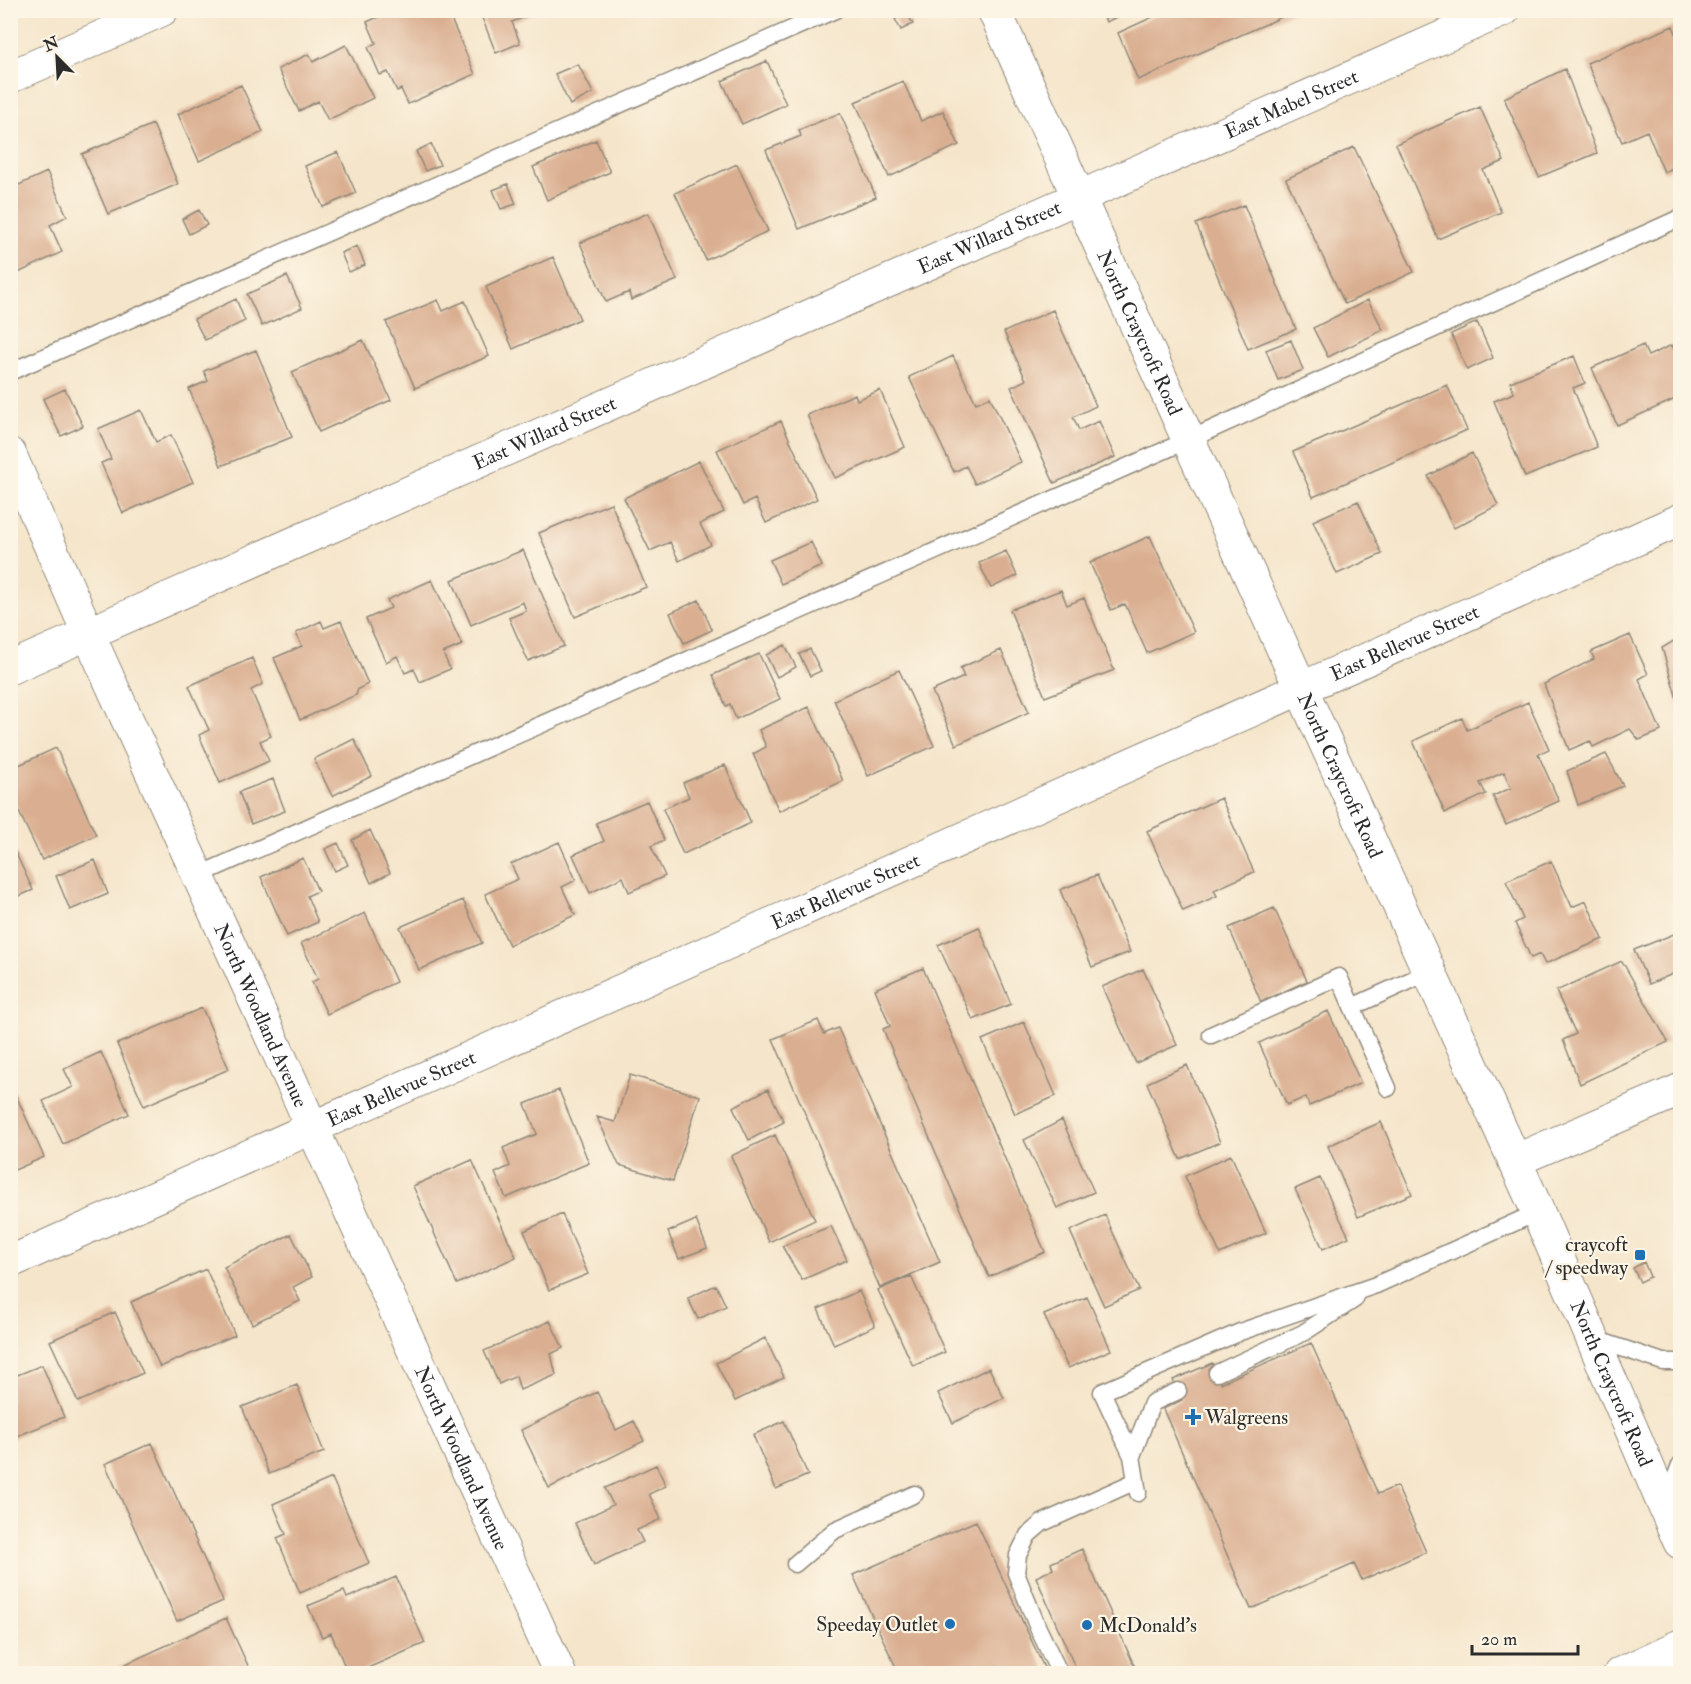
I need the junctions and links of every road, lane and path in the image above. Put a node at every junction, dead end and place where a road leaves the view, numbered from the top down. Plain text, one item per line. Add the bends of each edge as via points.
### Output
1 (162, 10) edge
2 (835, 10) edge
3 (994, 10) edge
4 (1504, 10) edge
5 (10, 77) edge
6 (1078, 199) junction
7 (1680, 218) edge
8 (10, 372) edge
9 (1188, 440) junction
10 (10, 454) edge
11 (1680, 520) edge
12 (88, 633) junction
13 (10, 668) edge
14 (1302, 689) junction
15 (199, 875) junction
16 (1429, 972) junction
17 (1352, 1007) junction
18 (1211, 1035) dead end
19 (1388, 1088) dead end
20 (1680, 1090) edge
21 (314, 1127) junction
22 (1514, 1161) junction
23 (1538, 1212) junction
24 (10, 1262) edge
25 (1376, 1285) junction
26 (1592, 1338) junction
27 (1680, 1362) edge
28 (1217, 1373) dead end
29 (1178, 1391) dead end
30 (1132, 1456) junction
31 (1680, 1465) edge
32 (915, 1494) dead end
33 (1664, 1505) junction
34 (1680, 1542) edge
35 (795, 1564) dead end
36 (1680, 1646) edge
37 (560, 1674) edge
38 (1060, 1674) edge
39 (1620, 1674) edge

1 - 5 street
2 - 8 lane
3 - 6 main road, North Craycroft Road
4 - 6 street, East Mabel Street
6 - 9 main road, North Craycroft Road
6 - 12 street, East Willard Street
7 - 9 lane
9 - 14 main road, North Craycroft Road
9 - 15 lane
10 - 12 street, North Woodland Avenue
11 - 14 street, East Bellevue Street
12 - 13 street, East Willard Street
12 - 15 street, North Woodland Avenue
14 - 16 main road, North Craycroft Road
14 - 21 street, East Bellevue Street
15 - 21 street, North Woodland Avenue
16 - 17 lane
16 - 22 main road, North Craycroft Road
17 - 18 lane via 1339,978
17 - 19 lane
20 - 22 street
21 - 24 street, East Bellevue Street
21 - 37 street, North Woodland Avenue
22 - 23 main road, North Craycroft Road
23 - 25 lane
23 - 26 main road, North Craycroft Road
25 - 28 lane via 1303,1333
25 - 30 lane via 1240,1332 1102,1392
26 - 27 lane via 1663,1362
26 - 33 main road, North Craycroft Road
29 - 30 lane via 1152,1403
30 - 38 lane via 1137,1487 1042,1522 1028,1535 1018,1555 1016,1573
31 - 33 lane
32 - 35 lane via 835,1530
33 - 34 main road, North Craycroft Road
36 - 39 main road

